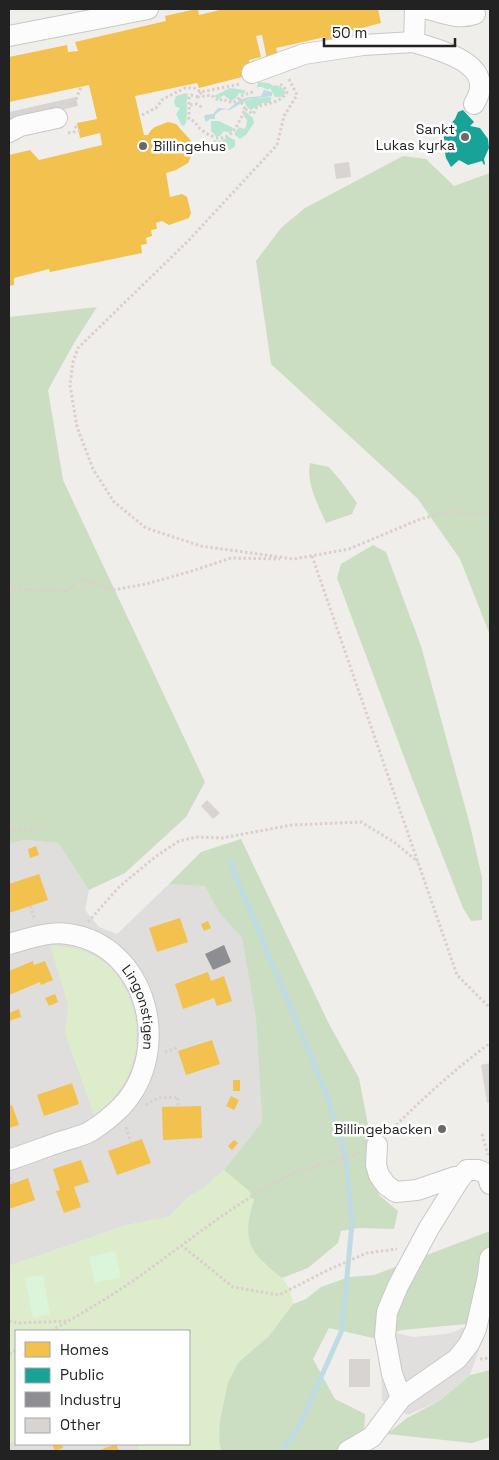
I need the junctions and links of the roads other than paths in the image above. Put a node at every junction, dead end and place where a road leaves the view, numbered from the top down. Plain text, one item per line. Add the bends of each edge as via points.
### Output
1 (148, 9) edge
2 (415, 9) edge
3 (428, 9) edge
4 (475, 14) dead end
5 (9, 36) edge
6 (414, 42) junction
7 (254, 80) road end
8 (474, 104) dead end
9 (64, 114) road end
10 (9, 132) edge
11 (9, 944) edge
12 (377, 1145) road end
13 (9, 1160) edge
14 (459, 1180) junction
15 (490, 1184) edge
16 (490, 1258) edge
17 (401, 1398) junction
18 (348, 1451) edge

1 - 5 street
2 - 6 street
3 - 4 street via 452,16
6 - 7 street via 304,54
6 - 8 street via 471,65 480,83 479,96
9 - 10 street
11 - 13 street, Lingonstigen via 67,934 106,948 131,974 140,989 149,1028 148,1048 139,1080 121,1106 90,1132
12 - 14 street via 379,1175 386,1186 396,1192 417,1190 455,1177
14 - 15 street via 467,1170 478,1170 487,1174
14 - 17 street via 419,1246 387,1312 385,1336 392,1374
16 - 17 street via 476,1329 469,1344 457,1359
17 - 18 street via 372,1437

